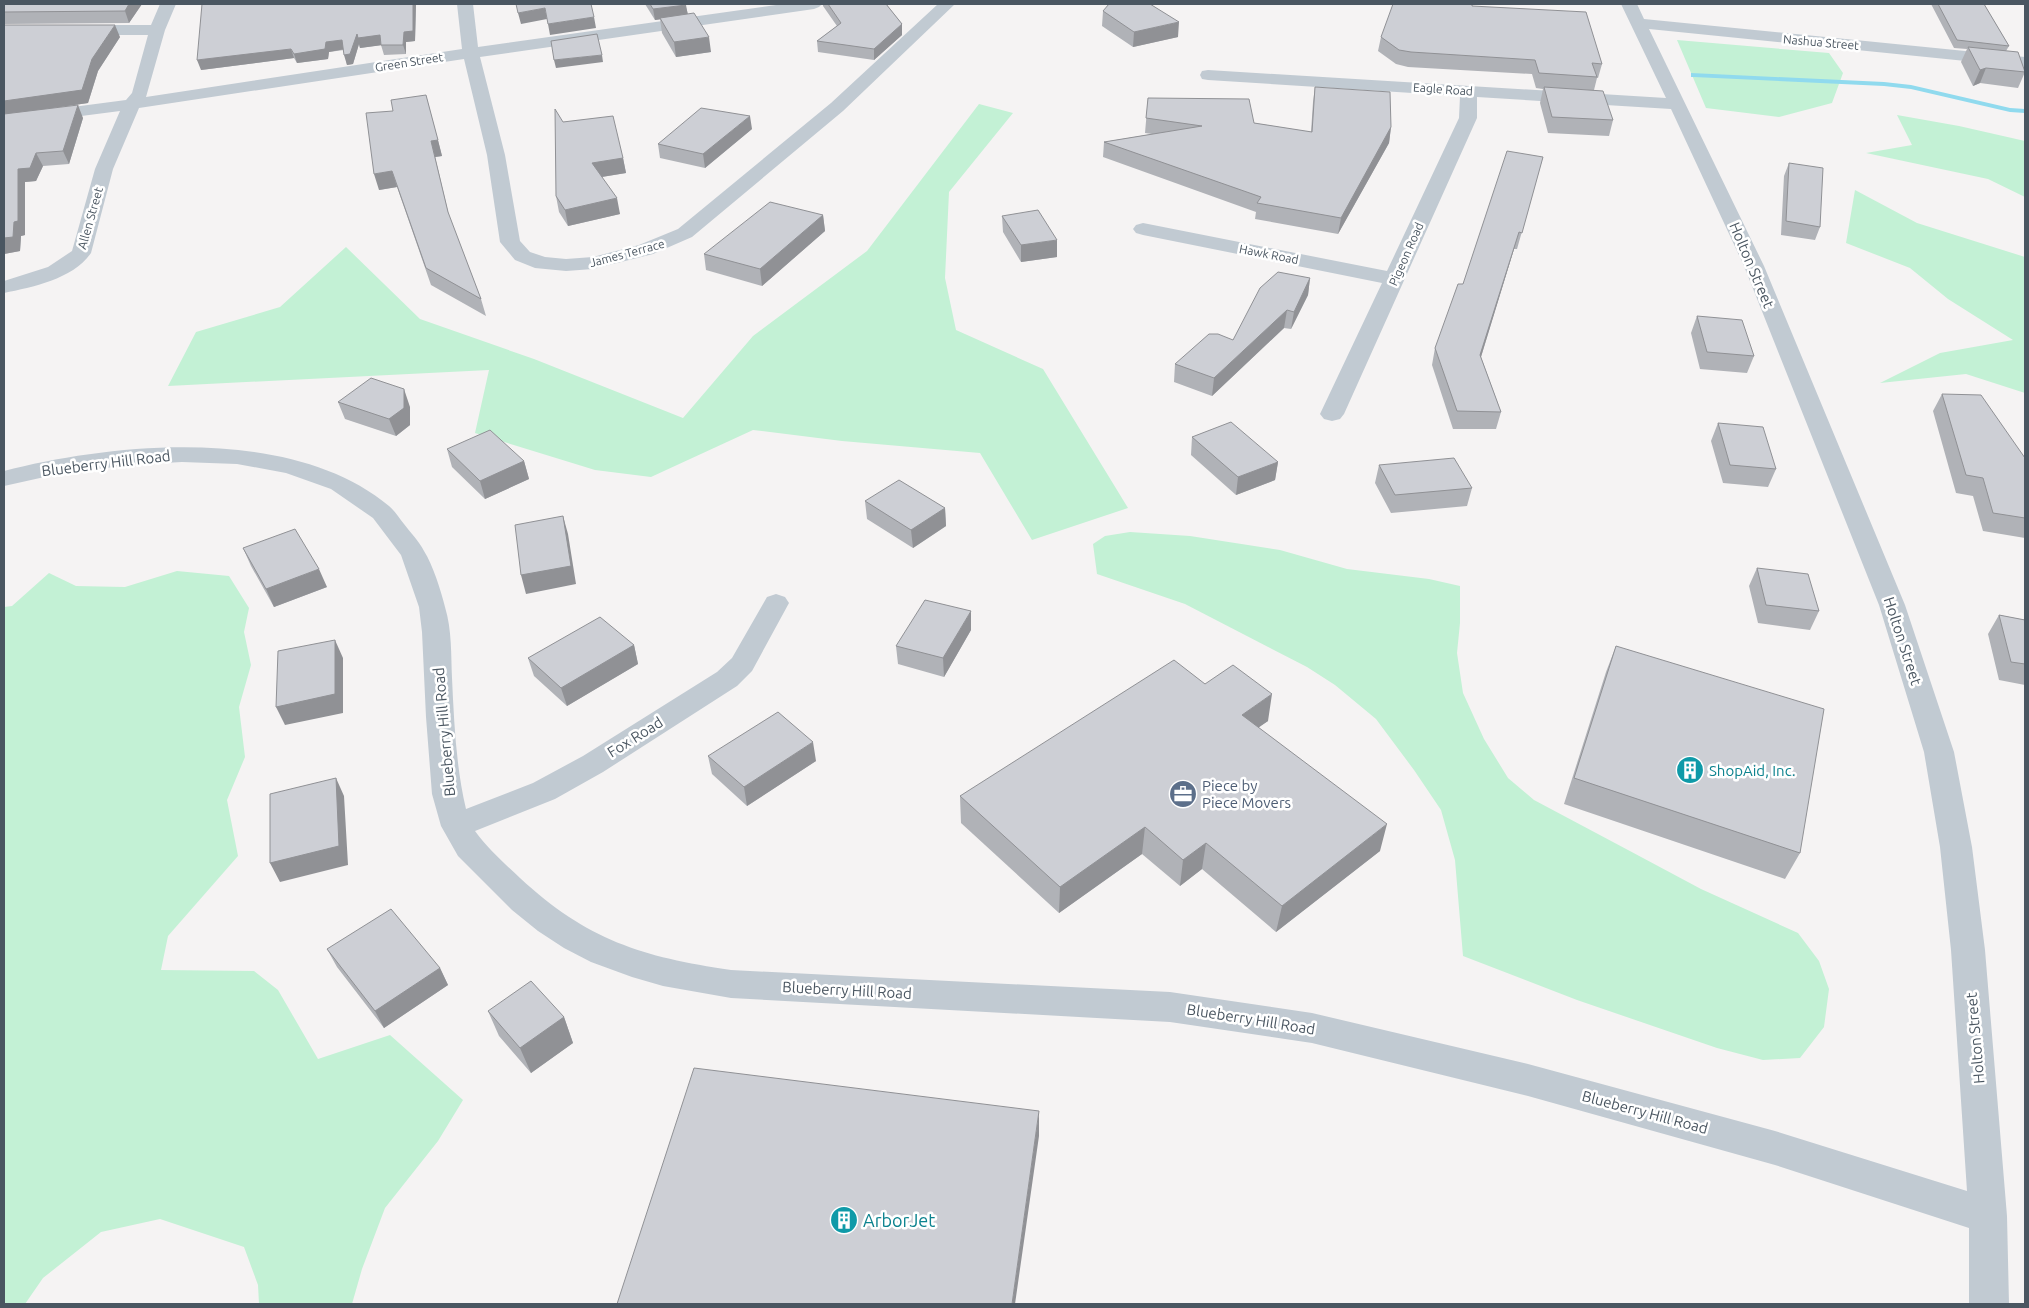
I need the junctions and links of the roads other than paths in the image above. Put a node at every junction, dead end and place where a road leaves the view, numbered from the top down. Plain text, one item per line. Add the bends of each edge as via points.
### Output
1 (168, 4) edge
2 (465, 4) edge
3 (814, 4) edge
4 (947, 4) edge
5 (1629, 4) edge
6 (1639, 23) junction
7 (4, 30) edge
8 (158, 30) junction
9 (471, 53) junction
10 (2025, 62) edge
11 (1208, 75) dead end
12 (1468, 91) junction
13 (132, 104) junction
14 (1678, 104) junction
15 (4, 121) edge
16 (1143, 228) dead end
17 (1395, 279) junction
18 (4, 287) edge
19 (1332, 414) dead end
20 (4, 479) edge
21 (776, 603) dead end
22 (456, 826) junction
23 (1988, 1216) junction
24 (1989, 1304) edge

1 - 8 street, Allen Street
2 - 9 street
3 - 9 street, Green Street
4 - 9 street, James Terrace via 837,107 693,227 659,246 606,261 582,264 536,261 520,256 513,249 492,137
5 - 6 street
6 - 10 street, Nashua Street
6 - 14 street, Holton Street
7 - 8 street
8 - 13 street, Allen Street via 140,93
9 - 13 street, Green Street
11 - 12 street, Eagle Road
12 - 14 street, Eagle Road
12 - 17 street, Pigeon Road via 1468,118
13 - 15 street, Green Street
13 - 18 street, Allen Street via 102,175 82,253 58,270
14 - 23 street, Holton Street via 1754,266 1882,580 1939,752 1963,898
16 - 17 street, Hawk Road
17 - 19 street, Pigeon Road
20 - 22 street, Blueberry Hill Road via 128,457 217,455 266,461 310,472 348,488 380,510 404,536 413,552 432,606 448,797
21 - 22 street, Fox Road via 742,664 727,679 593,764 544,791
22 - 23 street, Blueberry Hill Road via 468,845 494,873 546,921 615,958 670,974 731,984 1170,1007 1312,1028 1508,1075 1703,1128
23 - 24 street, Holton Street

